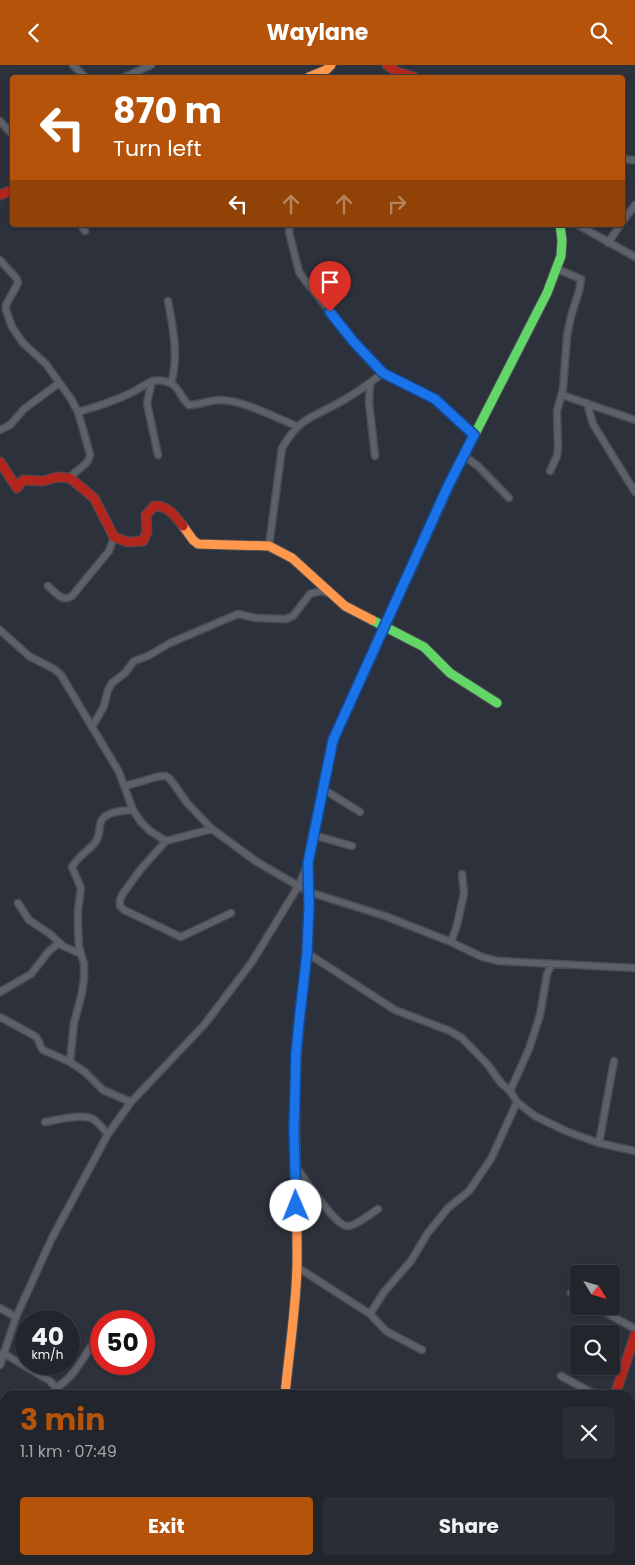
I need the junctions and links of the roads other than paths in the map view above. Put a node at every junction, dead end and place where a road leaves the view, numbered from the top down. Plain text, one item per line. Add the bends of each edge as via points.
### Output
1 (73, 65) edge
2 (150, 65) edge
3 (387, 65) edge
4 (83, 75) edge
5 (129, 75) edge
6 (408, 75) edge
7 (0, 121) edge
8 (10, 132) edge
9 (635, 205) edge
10 (625, 218) edge
11 (82, 227) edge
12 (289, 227) edge
13 (560, 227) edge
14 (581, 227) edge
15 (619, 227) edge
16 (85, 231) dead end
17 (608, 243) junction
18 (635, 257) edge
19 (0, 260) edge
20 (557, 269) junction
21 (168, 301) dead end
22 (383, 373) junction
23 (152, 381) junction
24 (59, 383) junction
25 (171, 383) junction
26 (370, 383) junction
27 (562, 395) junction
28 (587, 403) junction
29 (78, 412) junction
30 (635, 421) edge
31 (297, 426) junction
32 (0, 430) edge
33 (474, 435) junction
34 (158, 455) dead end
35 (464, 455) junction
36 (375, 456) dead end
37 (0, 462) edge
38 (550, 471) dead end
39 (70, 477) junction
40 (635, 492) edge
41 (509, 498) dead end
42 (114, 537) junction
43 (269, 546) junction
44 (48, 586) dead end
45 (334, 595) junction
46 (384, 625) junction
47 (0, 630) edge
48 (497, 703) dead end
49 (92, 727) junction
50 (125, 786) junction
51 (323, 789) junction
52 (134, 810) junction
53 (360, 812) dead end
54 (212, 829) junction
55 (313, 835) junction
56 (166, 841) junction
57 (352, 846) dead end
58 (308, 863) junction
59 (462, 874) dead end
60 (299, 885) junction
61 (308, 892) junction
62 (18, 903) dead end
63 (231, 913) dead end
64 (451, 942) junction
65 (59, 943) junction
66 (307, 953) junction
67 (81, 954) junction
68 (552, 964) junction
69 (635, 968) edge
70 (0, 992) edge
71 (0, 1017) edge
72 (614, 1061) dead end
73 (70, 1062) junction
74 (510, 1091) junction
75 (130, 1101) junction
76 (517, 1102) junction
77 (45, 1122) dead end
78 (108, 1134) junction
79 (599, 1143) junction
80 (635, 1151) edge
81 (295, 1166) junction
82 (378, 1209) dead end
83 (297, 1267) junction
84 (0, 1308) edge
85 (19, 1310) edge
86 (370, 1314) junction
87 (610, 1315) edge
88 (15, 1316) edge
89 (15, 1320) edge
90 (635, 1329) edge
91 (635, 1335) edge
92 (90, 1348) edge
93 (422, 1350) dead end
94 (3, 1353) junction
95 (0, 1365) edge
96 (561, 1376) dead end
97 (56, 1387) joint
98 (286, 1390) edge
99 (587, 1390) edge
100 (617, 1390) edge

1 - 4 street
2 - 5 street
3 - 6 main road
7 - 8 street
9 - 10 street
11 - 16 street
12 - 22 street via 299,272 353,341
13 - 20 main road via 561,256
14 - 17 street
15 - 17 street
17 - 18 street
19 - 24 street via 18,283 6,305 12,327
20 - 27 street via 581,279 567,336
20 - 33 main road
21 - 25 street via 174,359
22 - 26 street
22 - 33 street via 435,399
23 - 25 street
23 - 29 street via 134,392
23 - 34 street via 147,403
24 - 29 street
24 - 32 street
25 - 31 street via 190,405 227,401
26 - 31 street
26 - 36 street
27 - 28 street
27 - 38 street via 557,411 557,456
28 - 30 street
28 - 40 street via 593,425
29 - 39 street via 90,459
31 - 43 street via 282,448
33 - 35 main road
35 - 41 street
35 - 46 main road
37 - 39 main road via 18,488 23,480
39 - 42 main road via 94,498
42 - 43 main road via 130,542 143,541 147,536 147,512 163,506 198,544
42 - 44 street via 109,551 68,599
43 - 45 main road via 292,558
45 - 46 main road via 345,607
45 - 49 street via 321,591 310,594 286,619 238,614 134,661 112,683
46 - 48 main road via 424,647 450,673
46 - 51 main road via 333,740
47 - 49 street via 29,656 61,675
49 - 50 street
50 - 52 street
50 - 54 street via 166,776
51 - 53 street
51 - 55 main road
52 - 56 street via 150,831
52 - 67 street via 110,813 104,817 98,838 72,867 81,888 78,910
54 - 56 street
54 - 60 street via 257,862
55 - 57 street
55 - 58 main road
56 - 63 street via 122,895 120,906 181,937
58 - 60 street
58 - 61 main road
59 - 64 street via 464,893
60 - 61 street
60 - 75 street via 252,962 204,1025
61 - 64 street via 385,916
61 - 66 main road
62 - 65 street via 29,920
64 - 68 street via 498,961
65 - 67 street
65 - 70 street via 31,974
66 - 74 street via 395,1010 462,1038
66 - 81 main road via 296,1053
67 - 73 street via 84,978
68 - 69 street
68 - 74 street via 529,1049
71 - 73 street via 38,1038 43,1050
72 - 79 street
73 - 75 street via 103,1090
74 - 76 street
75 - 78 street
76 - 79 street via 568,1133
76 - 86 street via 491,1159 469,1191 448,1208 427,1234 412,1261 384,1292
77 - 78 street via 83,1116 98,1122
78 - 85 street via 52,1238
79 - 80 street
81 - 82 street via 343,1225 353,1225
81 - 83 main road
83 - 86 street
83 - 98 main road
84 - 88 street
86 - 93 street via 386,1331
87 - 90 street
89 - 94 street
91 - 100 main road
92 - 97 street via 70,1377
94 - 95 street
94 - 97 street
96 - 99 street

